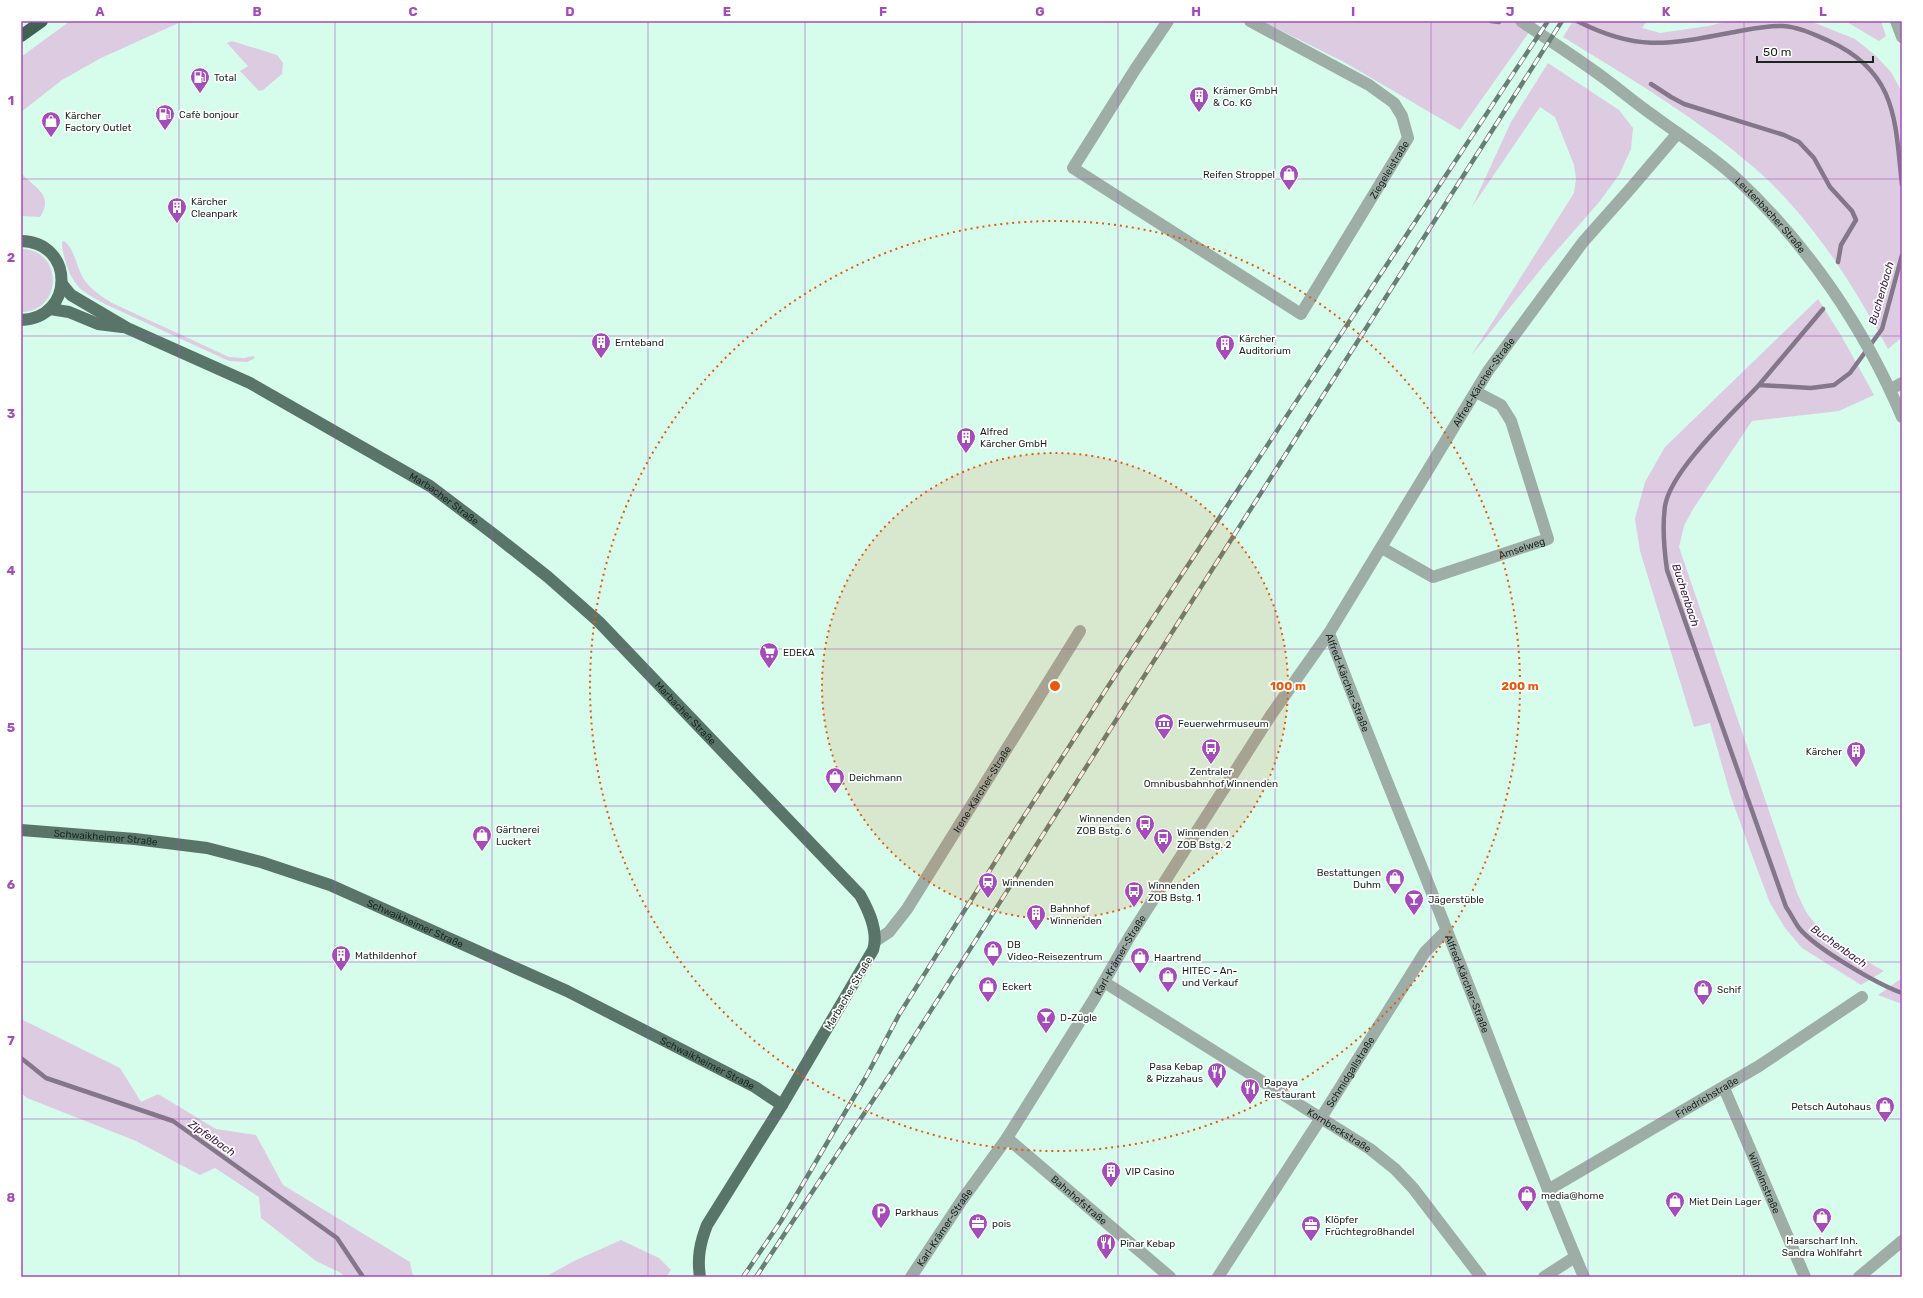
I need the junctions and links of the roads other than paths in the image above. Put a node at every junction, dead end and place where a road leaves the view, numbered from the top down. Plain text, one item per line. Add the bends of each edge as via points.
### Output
1 (42, 21) edge
2 (1168, 21) edge
3 (1250, 21) edge
4 (1521, 21) edge
5 (1896, 21) edge
6 (21, 36) edge
7 (1902, 37) edge
8 (1677, 134) junction
9 (21, 241) edge
10 (62, 284) junction
11 (50, 308) junction
12 (21, 320) edge
13 (127, 328) junction
14 (1902, 383) edge
15 (1890, 389) junction
16 (1476, 392) junction
17 (1899, 402) edge
18 (1902, 417) edge
19 (1382, 548) junction
20 (1080, 631) dead end
21 (1329, 633) junction
22 (21, 830) edge
23 (1447, 930) junction
24 (877, 940) junction
25 (1104, 982) junction
26 (1862, 997) dead end
27 (1724, 1088) junction
28 (782, 1105) junction
29 (1321, 1118) junction
30 (1007, 1138) junction
31 (1548, 1190) junction
32 (1902, 1242) edge
33 (1575, 1257) junction
34 (700, 1277) edge
35 (911, 1277) edge
36 (1170, 1277) edge
37 (1218, 1277) edge
38 (1481, 1277) edge
39 (1544, 1277) edge
40 (1584, 1277) edge
41 (1805, 1277) edge
42 (1859, 1277) edge

1 - 6 highway
2 - 3 street, Ziegeleistraße via 1073,168 1301,314 1408,138 1402,116 1394,103 1369,85
4 - 8 street, Leutenbacher Straße via 1583,63
5 - 7 street
8 - 15 street, Leutenbacher Straße via 1734,177 1762,203 1820,271 1861,335
8 - 16 street, Alfred-Kärcher-Straße via 1583,242 1513,335
9 - 10 main road via 34,242 48,250 59,267
10 - 11 main road via 56,301
10 - 13 main road, Marbacher Straße via 71,295
11 - 12 main road via 36,318
11 - 13 main road, Marbacher Straße via 69,312 98,324
13 - 24 main road, Marbacher Straße via 250,383 430,486 548,577 604,628 860,894 868,909
14 - 15 street
15 - 17 street, Leutenbacher Straße
16 - 19 street, Alfred-Kärcher-Straße
16 - 19 street, Amselweg via 1501,405 1511,421 1548,539 1433,577
17 - 18 street, Leutenbacher Straße
19 - 21 street, Alfred-Kärcher-Straße
20 - 24 street, Irene-Kärcher-Straße via 907,909 889,932
21 - 23 street, Alfred-Kärcher-Straße via 1360,718
21 - 25 street, Karl-Krämer-Straße via 1272,715 1130,936
22 - 28 main road, Schwaikheimer Straße via 135,839 207,848 261,862 330,886 567,991 755,1087
23 - 29 street, Schmidgallstraße via 1425,952
23 - 31 street, Alfred-Kärcher-Straße
24 - 28 main road, Marbacher Straße via 869,959
25 - 29 street, Kornbeckstraße
25 - 30 street, Karl-Krämer-Straße
26 - 27 street, Friedrichstraße
27 - 31 street, Friedrichstraße
27 - 41 street, Wilhelmstraße
28 - 34 main road, Marbacher Straße via 707,1225 700,1246
29 - 37 street, Schmidgallstraße
29 - 38 street, Kornbeckstraße via 1370,1149 1395,1169 1413,1188
30 - 35 street, Karl-Krämer-Straße
30 - 36 street, Bahnhofstraße
31 - 33 street, Alfred-Kärcher-Straße
32 - 42 street
33 - 39 street
33 - 40 street, Alfred-Kärcher-Straße

